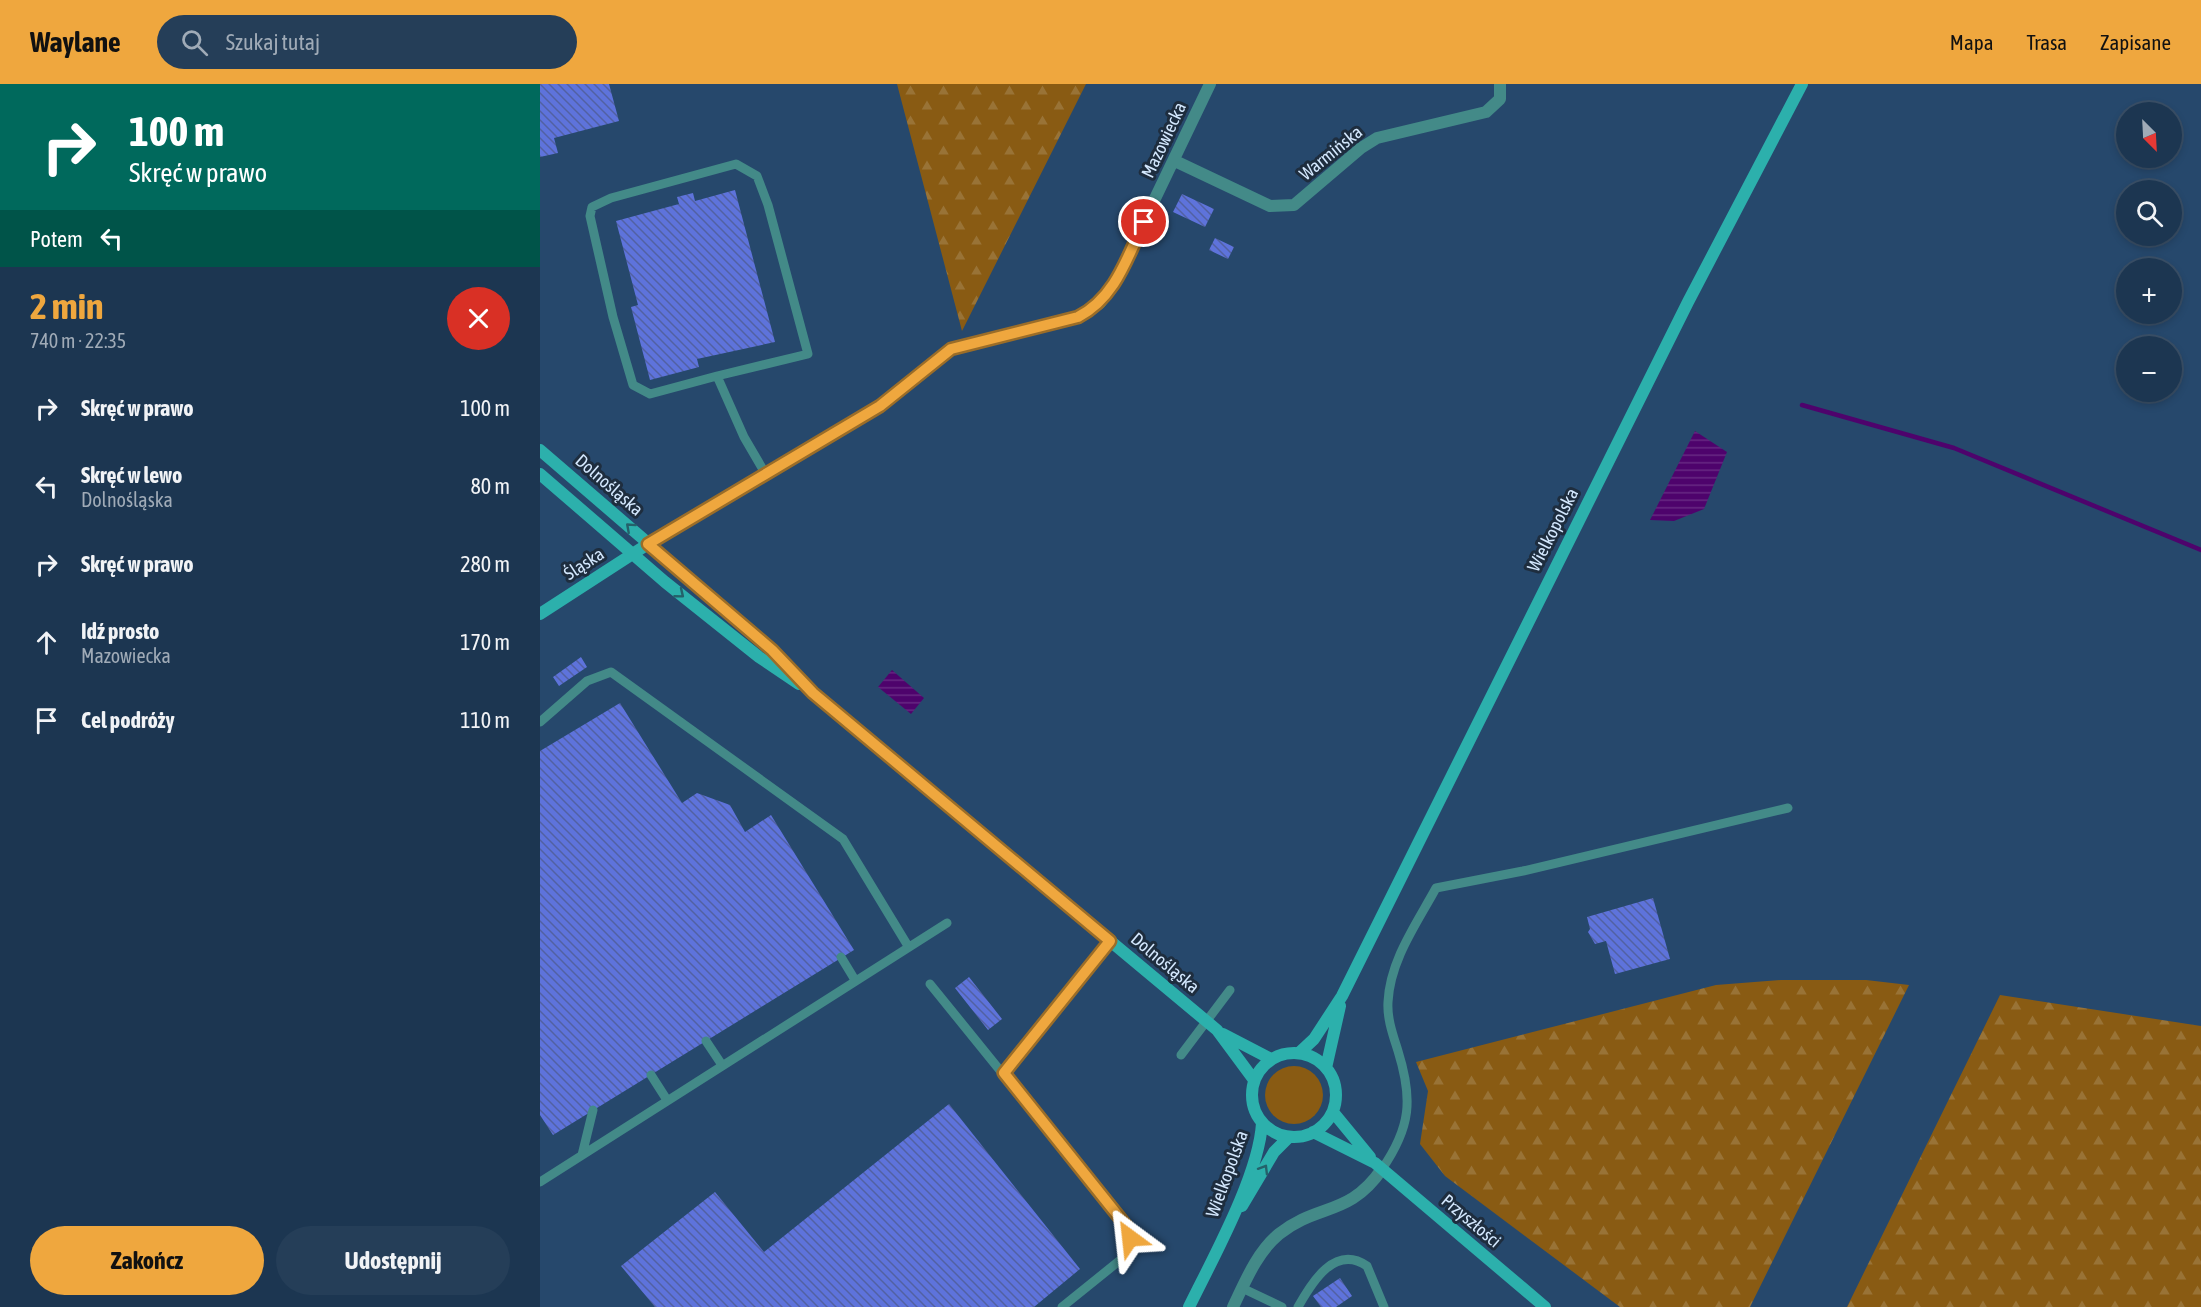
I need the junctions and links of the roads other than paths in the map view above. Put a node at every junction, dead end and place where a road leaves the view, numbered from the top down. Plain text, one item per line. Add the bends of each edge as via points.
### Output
1 (1210, 84) edge
2 (1500, 84) edge
3 (1802, 84) edge
4 (1175, 161) junction
5 (717, 376) junction
6 (540, 450) edge
7 (765, 473) junction
8 (540, 474) edge
9 (648, 544) junction
10 (633, 554) junction
11 (540, 614) edge
12 (813, 693) junction
13 (540, 709) edge
14 (543, 721) edge
15 (1788, 808) dead end
16 (947, 923) dead end
17 (1110, 941) junction
18 (908, 946) junction
19 (842, 957) dead end
20 (855, 980) junction
21 (930, 984) dead end
22 (1230, 990) dead end
23 (1342, 996) junction
24 (1206, 1021) junction
25 (1217, 1030) junction
26 (706, 1041) dead end
27 (1299, 1053) junction
28 (1181, 1055) dead end
29 (1271, 1059) junction
30 (722, 1065) junction
31 (1326, 1068) junction
32 (1004, 1073) junction
33 (651, 1075) dead end
34 (1254, 1080) junction
35 (667, 1100) junction
36 (593, 1110) dead end
37 (1333, 1112) junction
38 (1262, 1123) junction
39 (1313, 1132) junction
40 (1289, 1137) junction
41 (582, 1155) junction
42 (1378, 1166) junction
43 (540, 1182) edge
44 (1223, 1237) junction
45 (1242, 1288) junction
46 (1062, 1307) edge
47 (1189, 1307) edge
48 (1233, 1307) edge
49 (1282, 1307) edge
50 (1298, 1307) edge
51 (1384, 1307) edge
52 (1545, 1307) edge

1 - 4 street, Mazowiecka
2 - 4 street, Warmińska via 1500,99 1486,112 1369,142 1301,201 1287,208 1270,206
3 - 23 main road, Wielkopolska via 1672,333
4 - 7 street, Mazowiecka via 1114,284 1100,303 1078,317 959,345 941,355 880,406
5 - 5 lane via 650,394 633,385 590,216 592,207 611,198 736,164 757,176 768,205 808,354
5 - 7 lane
9 -> 6 main road, Dolnośląska
7 - 9 street, Mazowiecka
8 - 10 main road, Dolnośląska
9 - 10 main road, Śląska
9 - 12 main road, Dolnośląska via 772,650
10 - 11 main road, Śląska
10 -> 12 main road, Dolnośląska via 759,657
12 - 17 main road, Dolnośląska
13 - 14 lane
14 - 18 lane via 587,681 611,672 843,839
15 - 42 lane via 1436,888 1404,946 1390,987 1390,1023 1407,1081 1408,1104 1400,1136
16 - 18 lane
17 - 24 main road, Dolnośląska
17 - 32 lane
18 - 20 lane
19 - 20 lane
20 - 30 lane
21 - 32 lane
22 - 24 lane
23 - 27 main road, Wielkopolska via 1314,1039
23 - 31 main road, Wielkopolska
24 - 25 main road, Dolnośląska
24 - 28 lane
25 - 29 main road, Dolnośląska
25 - 34 main road, Dolnośląska
26 - 30 lane
27 - 29 main road
27 - 31 main road via 1313,1057
29 - 34 main road
30 - 35 lane
31 - 37 main road via 1336,1086
32 - 46 lane via 1127,1227 1130,1238 1124,1257
33 - 35 lane
34 - 38 main road via 1253,1104
35 - 41 lane
36 - 41 lane
37 - 39 main road
37 - 42 main road, Przyszłości
38 - 40 main road
38 - 44 main road, Wielkopolska via 1259,1145
39 - 40 main road
39 - 42 main road, Przyszłości
44 -> 40 main road, Wielkopolska via 1274,1152
41 - 43 lane
42 - 45 street via 1359,1195 1346,1204 1304,1218 1279,1234 1265,1248
42 - 52 main road, Przyszłości
44 - 47 main road, Wielkopolska
45 - 48 street
45 - 49 lane
50 - 51 lane via 1325,1270 1338,1260 1349,1258 1367,1266

